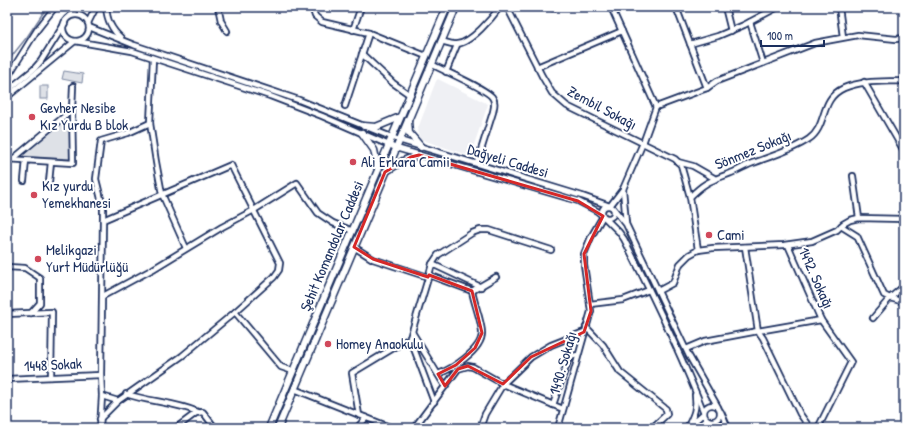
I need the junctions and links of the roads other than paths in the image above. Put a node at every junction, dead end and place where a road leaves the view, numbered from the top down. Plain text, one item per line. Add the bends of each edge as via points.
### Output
1 (55, 7) edge
2 (79, 7) edge
3 (96, 7) edge
4 (106, 7) edge
5 (218, 7) edge
6 (312, 7) edge
7 (361, 7) edge
8 (447, 7) edge
9 (456, 7) edge
10 (500, 7) edge
11 (507, 7) edge
12 (611, 7) edge
13 (676, 7) edge
14 (725, 7) edge
15 (778, 7) edge
16 (839, 7) edge
17 (66, 21) junction
18 (750, 22) junction
19 (88, 25) junction
20 (353, 30) junction
21 (227, 31) dead end
22 (622, 31) junction
23 (731, 31) junction
24 (369, 33) junction
25 (843, 38) junction
26 (904, 38) edge
27 (124, 40) junction
28 (441, 40) junction
29 (75, 41) junction
30 (457, 44) junction
31 (690, 44) junction
32 (362, 54) junction
33 (426, 56) junction
34 (153, 58) junction
35 (763, 63) junction
36 (431, 64) junction
37 (537, 67) junction
38 (446, 72) junction
39 (7, 78) edge
40 (904, 81) edge
41 (864, 82) junction
42 (73, 86) dead end
43 (707, 88) junction
44 (7, 91) edge
45 (410, 95) junction
46 (7, 97) edge
47 (345, 106) dead end
48 (656, 107) junction
49 (72, 110) junction
50 (400, 117) junction
51 (408, 119) junction
52 (150, 124) junction
53 (364, 126) junction
54 (362, 133) junction
55 (392, 137) junction
56 (399, 140) junction
57 (643, 143) junction
58 (388, 145) junction
59 (421, 147) junction
60 (396, 148) junction
61 (904, 151) edge
62 (419, 155) junction
63 (7, 158) edge
64 (13, 159) junction
65 (26, 160) junction
66 (51, 162) junction
67 (678, 162) junction
68 (477, 164) junction
69 (378, 170) junction
70 (385, 172) junction
71 (854, 176) dead end
72 (714, 178) junction
73 (24, 182) dead end
74 (49, 182) dead end
75 (623, 189) junction
76 (162, 194) junction
77 (690, 197) junction
78 (612, 207) junction
79 (254, 210) junction
80 (604, 217) junction
81 (859, 218) junction
82 (904, 219) edge
83 (103, 220) junction
84 (626, 224) junction
85 (841, 226) junction
86 (353, 231) junction
87 (788, 245) junction
88 (354, 247) junction
89 (745, 247) junction
90 (186, 248) junction
91 (551, 250) dead end
92 (698, 250) junction
93 (432, 264) junction
94 (7, 267) edge
95 (428, 276) junction
96 (496, 278) dead end
97 (904, 286) edge
98 (481, 287) junction
99 (649, 290) junction
100 (658, 290) junction
101 (472, 291) junction
102 (103, 296) junction
103 (890, 298) junction
104 (904, 302) edge
105 (590, 304) junction
106 (235, 312) junction
107 (31, 313) junction
108 (7, 314) edge
109 (873, 318) dead end
110 (821, 320) junction
111 (585, 330) junction
112 (758, 331) junction
113 (412, 332) junction
114 (410, 338) junction
115 (686, 349) junction
116 (578, 355) junction
117 (293, 371) junction
118 (438, 374) junction
119 (101, 375) junction
120 (51, 377) junction
121 (7, 379) edge
122 (503, 384) junction
123 (445, 386) junction
124 (693, 386) junction
125 (294, 388) junction
126 (126, 394) junction
127 (102, 396) junction
128 (118, 401) junction
129 (434, 402) junction
130 (553, 405) junction
131 (563, 409) junction
132 (719, 410) junction
133 (198, 412) junction
134 (704, 413) junction
135 (359, 415) junction
136 (366, 418) junction
137 (100, 419) junction
138 (707, 420) junction
139 (100, 428) edge
140 (176, 428) edge
141 (215, 428) edge
142 (269, 428) edge
143 (278, 428) edge
144 (357, 428) edge
145 (392, 428) edge
146 (414, 428) edge
147 (480, 428) edge
148 (558, 428) edge
149 (652, 428) edge
150 (687, 428) edge
151 (697, 428) edge
152 (711, 428) edge
153 (728, 428) edge
154 (810, 428) edge
155 (818, 428) edge

1 - 39 street
2 - 17 street
3 - 19 street
4 - 27 street via 106,16 114,32
5 - 21 street via 221,21
6 - 20 street via 315,16 322,22
7 - 20 street
8 - 33 main road, Şehit Komandolar Caddesi
9 - 28 main road, Şehit Komandolar Caddesi
10 - 30 street via 490,21 470,39
11 - 37 street, Zembil Sokağı
12 - 22 street
13 - 31 street
14 - 23 street
15 - 18 street
16 - 25 street
17 - 19 street via 78,16
17 - 29 street via 65,34
17 - 44 street via 42,61
18 - 23 street
18 - 35 street
19 - 27 street, Dağyeli Caddesi
19 - 29 street via 87,36
20 - 24 street
22 - 37 street
22 - 48 street
23 - 31 street
24 - 32 street
24 - 33 street
25 - 26 street via 858,35
25 - 35 street via 815,43
27 - 53 street, Dağyeli Caddesi via 299,100
28 - 30 street
28 - 36 main road, Şehit Komandolar Caddesi
29 - 34 street, Dağyeli Caddesi via 117,48
29 - 46 street
30 - 38 street
31 - 43 street
32 - 45 street
32 - 47 street
33 - 45 main road, Şehit Komandolar Caddesi
34 - 52 street
34 - 54 street, Dağyeli Caddesi via 270,96
35 - 43 street via 717,81
36 - 38 street
36 - 51 main road, Şehit Komandolar Caddesi
37 - 57 street, Zembil Sokağı via 552,93 568,106
38 - 68 street via 483,90 492,97 495,104
40 - 41 street, Sönmez Sokağı
41 - 61 street
41 - 72 street, Sönmez Sokağı via 834,95 824,109 818,128 810,138 796,147
42 - 49 street
43 - 48 street
45 - 50 main road, Şehit Komandolar Caddesi
48 - 57 street
49 - 64 street
49 - 66 street via 74,163
50 - 53 main road via 376,126
50 - 55 main road, Şehit Komandolar Caddesi
51 - 56 main road, Şehit Komandolar Caddesi
51 - 59 main road via 410,133
52 - 76 street
52 - 83 street via 101,141 96,179 103,207
53 - 55 street, Dağyeli Caddesi
54 - 58 street, Dağyeli Caddesi
54 - 69 main road via 374,150
55 - 56 street, Dağyeli Caddesi
55 - 58 main road, Şehit Komandolar Caddesi
56 - 59 street, Dağyeli Caddesi
56 - 60 main road, Şehit Komandolar Caddesi
57 - 67 street, Zembil Sokağı
57 - 75 street
58 - 60 street, Dağyeli Caddesi
58 - 69 main road, Şehit Komandolar Caddesi
59 - 68 street, Dağyeli Caddesi
60 - 62 street, Dağyeli Caddesi
60 - 70 main road, Şehit Komandolar Caddesi
62 - 70 main road
62 - 80 street, Dağyeli Caddesi via 578,201
63 - 64 street
64 - 65 street
65 - 66 street
65 - 73 street
66 - 74 street
67 - 72 street, Zembil Sokağı via 693,166
67 - 77 street via 683,170
68 - 78 street, Dağyeli Caddesi
69 - 86 main road, Şehit Komandolar Caddesi
70 - 88 main road, Şehit Komandolar Caddesi
71 - 81 street
72 - 77 street, Sönmez Sokağı via 701,185
75 - 78 street
75 - 84 street
76 - 79 street via 231,165
76 - 83 street
76 - 90 street
77 - 92 street
78 - 80 street via 603,208
78 - 80 street via 615,212 613,216
78 - 84 street
79 - 86 street via 297,183 318,213 333,224
79 - 90 street
79 - 106 street via 280,263 279,270
80 - 99 street, Dağyeli Caddesi via 622,236
80 - 105 street, 1490. Sokağı via 584,254
81 - 82 street
81 - 85 street
83 - 102 street
84 - 100 street
85 - 87 street via 812,241
85 - 103 street via 856,236 882,292
86 - 117 main road, Şehit Komandolar Caddesi
87 - 89 street
87 - 110 street, 1492. Sokağı
88 - 95 street via 373,259
88 - 125 main road, Şehit Komandolar Caddesi
89 - 92 street
89 - 112 street
90 - 102 street
91 - 93 street via 489,230 480,230 438,255
92 - 100 street via 680,264 673,283
93 - 95 street
93 - 98 street
94 - 107 street via 25,268 40,278 40,302
95 - 101 street
95 - 113 street
96 - 98 street
97 - 103 street
98 - 101 street
99 - 105 street via 623,300
99 - 124 street, Dağyeli Caddesi
100 - 115 street
101 - 118 street via 481,327 481,339 456,365
102 - 119 street
103 - 104 street
103 - 109 street
105 - 111 street, 1490. Sokağı via 591,311
106 - 117 street via 281,367
106 - 126 street via 182,356
107 - 108 street
107 - 120 street via 52,312
110 - 112 street
110 - 155 street, 1492. Sokağı via 851,362
111 - 116 street, 1490. Sokağı
111 - 122 street via 531,357
111 - 149 street via 603,345 620,372 666,410 667,414
112 - 115 street via 705,342
112 - 154 street via 800,414
113 - 114 street
113 - 118 street
114 - 129 street
114 - 135 street via 352,373
115 - 132 street
116 - 130 street via 572,356 568,361
116 - 131 street, 1490. Sokağı
117 - 142 main road, Şehit Komandolar Caddesi
118 - 123 street
119 - 120 street, 1448 Sokak
119 - 127 street
120 - 121 street, 1448 Sokak
122 - 123 street via 468,366 458,369
122 - 130 street
122 - 147 street
123 - 129 street
124 - 134 street
124 - 150 street via 695,411
125 - 135 street
125 - 143 main road, Şehit Komandolar Caddesi
126 - 128 street
126 - 133 street via 180,405
127 - 128 street
127 - 137 street
128 - 137 street
129 - 146 street
130 - 131 street
131 - 148 street, 1490. Sokağı
132 - 134 street via 710,405
132 - 138 street via 720,418 715,421
132 - 153 street
133 - 140 street
133 - 141 street via 203,412
134 - 138 street
134 - 150 street
135 - 136 street
136 - 144 street
136 - 145 street
137 - 139 street
138 - 151 street
138 - 152 street

